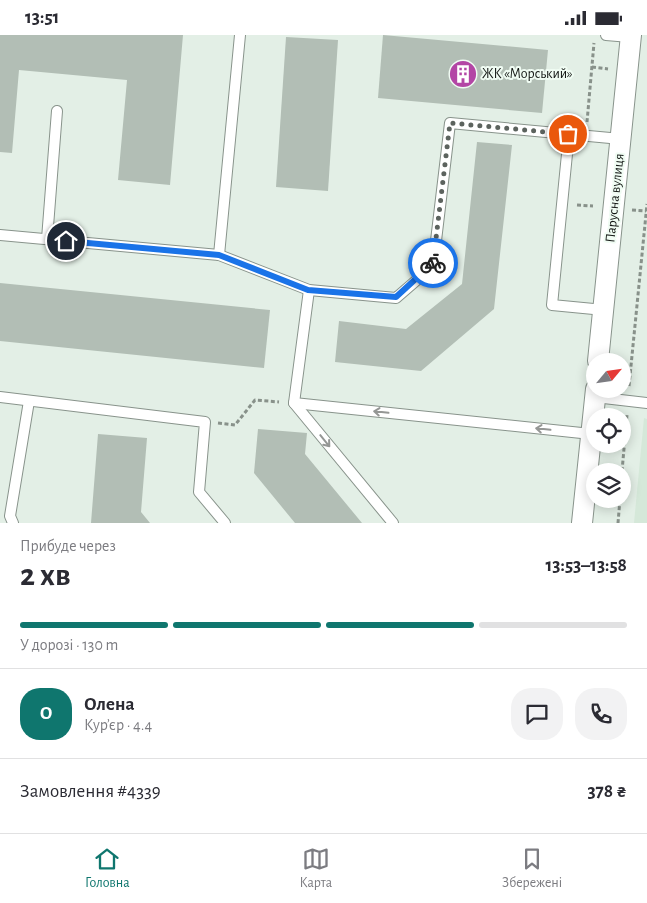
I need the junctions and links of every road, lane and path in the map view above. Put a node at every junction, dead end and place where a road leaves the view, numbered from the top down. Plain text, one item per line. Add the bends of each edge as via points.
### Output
1 (240, 35) edge
2 (595, 35) edge
3 (606, 35) edge
4 (630, 36) edge
5 (57, 111) dead end
6 (568, 134) junction
7 (586, 135) junction
8 (621, 139) junction
9 (647, 204) edge
10 (0, 235) edge
11 (47, 239) junction
12 (219, 255) junction
13 (308, 290) junction
14 (604, 310) junction
15 (599, 353) edge
16 (0, 397) edge
17 (619, 398) edge
18 (628, 400) junction
19 (30, 401) junction
20 (294, 403) junction
21 (647, 403) edge
22 (205, 422) junction
23 (586, 433) edge
24 (589, 453) edge
25 (623, 463) edge
26 (619, 508) edge
27 (13, 523) edge
28 (225, 523) edge
29 (392, 523) edge
30 (582, 523) edge
31 (618, 523) edge

1 - 12 lane
2 - 7 path
3 - 4 lane
4 - 8 street, Парусна вулиця
5 - 11 lane
6 - 7 lane
6 - 13 lane via 450,123 433,266 396,297
6 - 14 lane via 552,305
7 - 8 lane
8 - 14 street, Парусна вулиця
9 - 18 path
10 - 11 lane
11 - 12 lane
12 - 13 lane
13 - 20 lane
14 - 15 street, Парусна вулиця
16 - 19 lane
17 - 18 lane
18 - 21 lane
18 - 25 path
19 - 22 lane
19 - 27 lane via 10,517
20 - 22 path via 255,399 236,425
23 -> 20 lane
20 -> 29 lane
22 - 28 lane via 199,492
24 - 30 street
26 - 31 path

